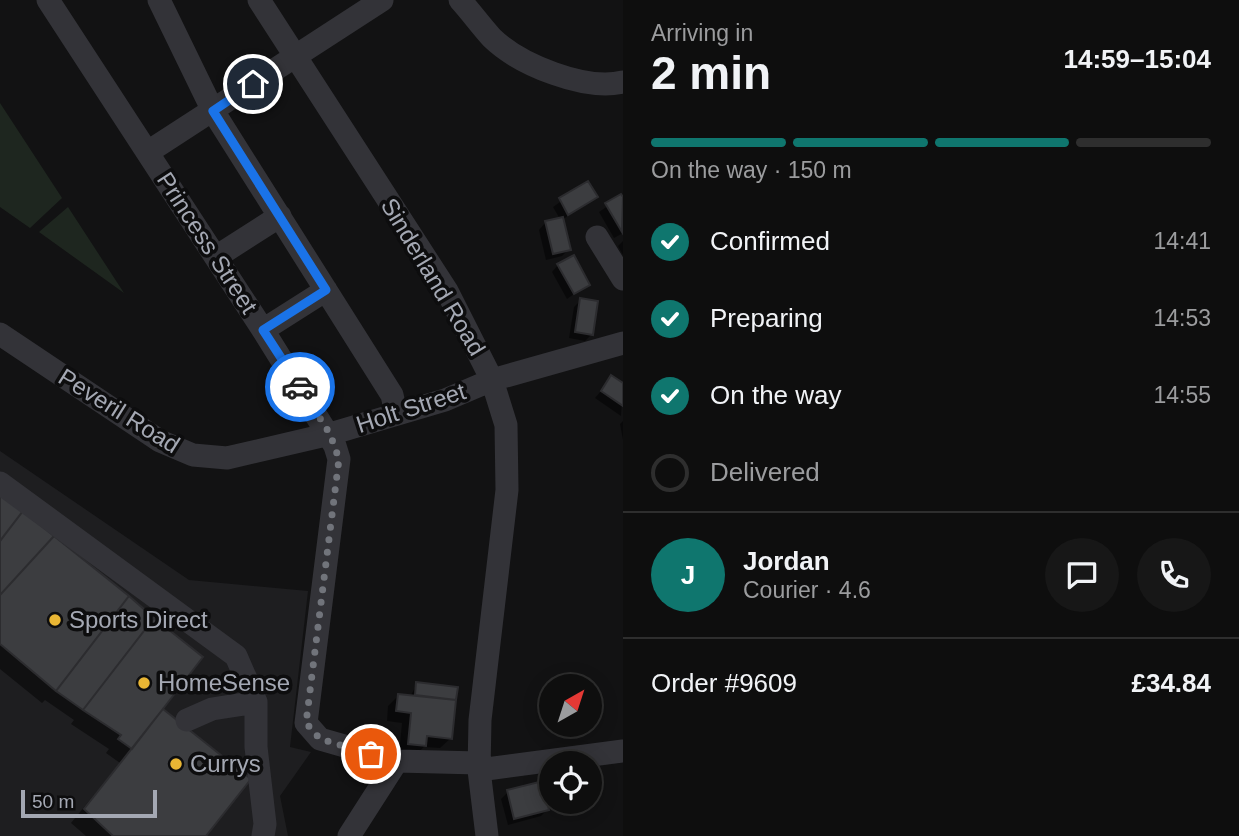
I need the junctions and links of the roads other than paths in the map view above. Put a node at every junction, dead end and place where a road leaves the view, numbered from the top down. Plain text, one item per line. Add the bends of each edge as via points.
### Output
1 (48, 0) edge
2 (159, 0) edge
3 (259, 0) edge
4 (382, 0) edge
5 (460, 0) edge
6 (293, 57) junction
7 (623, 82) edge
8 (213, 111) junction
9 (148, 152) junction
10 (280, 216) junction
11 (597, 237) dead end
12 (216, 257) junction
13 (623, 279) edge
14 (326, 290) junction
15 (263, 330) junction
16 (0, 334) edge
17 (623, 343) edge
18 (492, 380) junction
19 (396, 413) junction
20 (330, 434) junction
21 (0, 483) edge
22 (256, 702) junction
23 (187, 720) dead end
24 (623, 751) edge
25 (397, 761) junction
26 (479, 766) junction
27 (263, 836) edge
28 (349, 836) edge
29 (487, 836) edge

1 - 9 street, Princess Street
2 - 8 street
3 - 6 street, Sinderland Road
4 - 6 street
5 - 7 street via 494,39 550,74 610,85
6 - 8 street
6 - 18 street, Sinderland Road via 447,291
8 - 9 street
8 - 10 street
9 - 12 street, Princess Street
10 - 12 street
10 - 14 street
11 - 13 street
12 - 15 street, Princess Street
14 - 15 street
14 - 19 street via 392,395
15 - 20 street, Princess Street
16 - 20 street, Peveril Road via 160,441 193,455 227,458
17 - 18 street, Holt Street
18 - 19 street, Holt Street via 445,400
18 - 26 street, Sinderland Road via 506,425 507,490 480,720
19 - 20 street, Holt Street
20 - 25 street, Princess Street via 339,459 306,723 320,739
21 - 22 street via 236,656
22 - 23 street via 212,709
22 - 27 street
24 - 26 street
25 - 26 street
25 - 28 street
26 - 29 street, Sinderland Road

